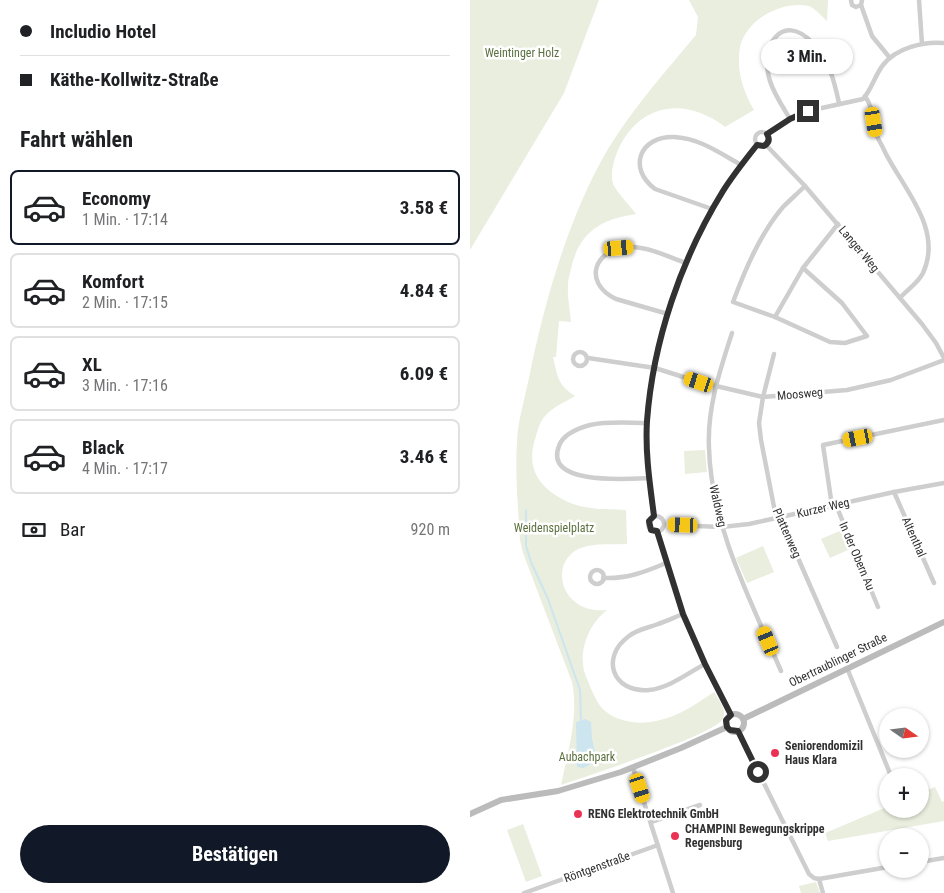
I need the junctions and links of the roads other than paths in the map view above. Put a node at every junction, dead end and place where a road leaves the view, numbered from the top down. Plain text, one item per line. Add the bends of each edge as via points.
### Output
1 (851, 0) edge
2 (919, 0) edge
3 (862, 3) edge
4 (944, 43) edge
5 (922, 44) junction
6 (890, 58) junction
7 (865, 96) junction
8 (839, 103) junction
9 (790, 119) junction
10 (767, 134) junction
11 (757, 145) junction
12 (766, 145) junction
13 (741, 165) junction
14 (805, 186) junction
15 (712, 209) junction
16 (838, 224) junction
17 (686, 263) junction
18 (802, 268) junction
19 (900, 298) junction
20 (668, 314) junction
21 (775, 317) junction
22 (732, 333) dead end
23 (774, 354) dead end
24 (588, 358) dead end
25 (944, 359) edge
26 (655, 368) junction
27 (715, 387) junction
28 (763, 397) junction
29 (944, 420) edge
30 (647, 422) junction
31 (649, 478) junction
32 (944, 483) edge
33 (894, 492) junction
34 (834, 505) junction
35 (654, 516) junction
36 (779, 519) junction
37 (670, 525) dead end
38 (722, 527) junction
39 (657, 531) junction
40 (666, 563) junction
41 (603, 578) dead end
42 (934, 583) dead end
43 (878, 607) dead end
44 (683, 614) junction
45 (944, 623) edge
46 (837, 647) dead end
47 (705, 664) junction
48 (847, 668) junction
49 (781, 671) dead end
50 (731, 715) junction
51 (743, 719) junction
52 (727, 727) junction
53 (738, 731) junction
54 (633, 768) junction
55 (888, 768) edge
56 (700, 805) dead end
57 (470, 814) edge
58 (651, 822) junction
59 (658, 845) junction
60 (944, 858) edge
61 (929, 860) edge
62 (879, 869) edge
63 (819, 879) junction
64 (538, 891) edge
65 (524, 893) edge
66 (673, 893) edge
67 (823, 893) edge

1 - 3 street via 855,7
2 - 5 street
3 - 6 street via 872,36
4 - 5 street
5 - 6 street
6 - 7 street
7 - 8 street
7 - 19 street via 872,109 876,135 915,202 927,238 923,272
8 - 9 street
8 - 9 street via 831,71 818,49 800,34 787,31 776,36 770,44 767,67 770,82
9 - 10 street
10 - 11 street via 761,132 756,135 754,142
10 - 12 street via 769,141
11 - 12 street
11 - 13 street
12 - 14 street, Langer Weg
13 - 15 street
13 - 15 street via 710,147 685,138 660,139 650,143 640,156 639,170 648,184
14 - 16 street, Langer Weg
14 - 21 street via 783,207 766,232 733,302
15 - 17 street
16 - 18 street
16 - 19 street, Langer Weg
17 - 20 street
17 - 20 street via 644,248 631,247 608,253 596,266 597,282 608,296
18 - 21 street
18 - 21 street via 842,303 867,336 845,343 830,342
19 - 25 street, Langer Weg via 936,343
20 - 26 street
22 - 27 street, Waldweg
23 - 28 street, Plattenweg
24 - 26 street, Moosweg
25 - 28 street, Moosweg via 891,380 847,390
26 - 27 street, Moosweg
26 - 30 street
27 - 28 street, Moosweg
27 - 38 street, Waldweg via 708,447
28 - 36 street, Plattenweg via 760,440
29 - 34 street, In der Obern Au via 823,445
30 - 31 street
30 - 31 street via 589,425 565,437 557,454 558,461 568,470 589,478
31 - 35 street
32 - 33 street, Kurzer Weg
33 - 34 street, Kurzer Weg
33 - 42 street, Altenthal
34 - 36 street, Kurzer Weg
34 - 43 street, In der Obern Au
35 - 39 street via 649,526
35 - 39 street via 659,516 664,522 662,529
36 - 38 street, Kurzer Weg
36 - 46 street, Plattenweg
37 - 38 street, Kurzer Weg
38 - 49 street, Waldweg
39 - 40 street
40 - 41 street via 624,578
40 - 44 street
44 - 47 street
44 - 47 street via 628,637 614,657 614,672 628,688 652,690 668,685
45 - 48 street, Obertraublinger Straße
47 - 50 street
48 - 51 street, Obertraublinger Straße
48 - 55 street
50 - 51 street via 738,714
50 - 52 street via 726,720
51 - 53 street via 743,726
52 - 53 street
52 - 54 street
53 - 63 street via 805,868
54 - 57 street via 558,791 501,800
54 - 58 street
56 - 58 street
58 - 59 street
59 - 64 street, Röntgenstraße
59 - 66 street
60 - 61 street
62 - 63 street
63 - 67 street
64 - 65 street, Röntgenstraße

